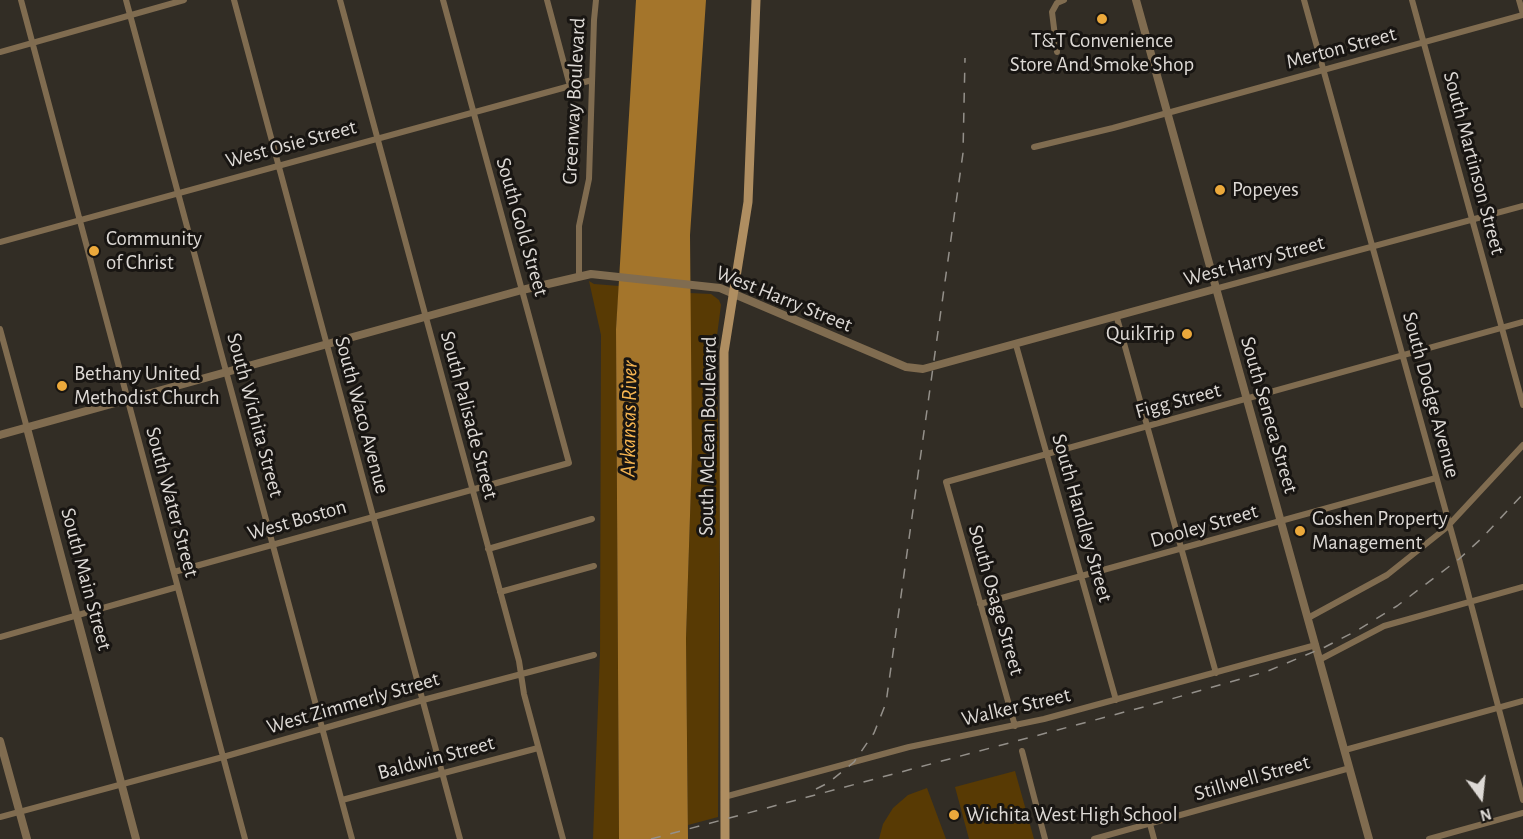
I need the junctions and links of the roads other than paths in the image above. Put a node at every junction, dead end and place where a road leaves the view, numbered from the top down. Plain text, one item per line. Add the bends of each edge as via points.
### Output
1 (21, 0) edge
2 (126, 0) edge
3 (184, 0) edge
4 (234, 0) edge
5 (340, 0) edge
6 (443, 0) edge
7 (547, 0) edge
8 (596, 0) edge
9 (756, 0) edge
10 (1064, 0) edge
11 (1136, 0) edge
12 (1304, 0) edge
13 (1412, 0) edge
14 (1519, 0) edge
15 (1523, 14) edge
16 (130, 15) junction
17 (1424, 42) junction
18 (33, 43) junction
19 (0, 52) edge
20 (1057, 52) dead end
21 (1324, 70) junction
22 (592, 80) junction
23 (570, 86) junction
24 (473, 113) junction
25 (1167, 113) junction
26 (377, 139) junction
27 (1034, 147) dead end
28 (278, 165) junction
29 (178, 193) junction
30 (1523, 206) edge
31 (79, 220) junction
32 (1472, 220) junction
33 (0, 242) edge
34 (1373, 247) junction
35 (579, 276) junction
36 (1215, 289) junction
37 (522, 290) junction
38 (732, 293) junction
39 (425, 317) junction
40 (1117, 318) junction
41 (1523, 322) edge
42 (0, 328) edge
43 (1502, 328) junction
44 (326, 345) junction
45 (1016, 345) junction
46 (1402, 356) junction
47 (226, 373) junction
48 (128, 400) junction
49 (1246, 400) junction
50 (1523, 405) edge
51 (1147, 426) junction
52 (27, 428) junction
53 (0, 435) edge
54 (1523, 445) edge
55 (1047, 454) junction
56 (569, 463) joint
57 (1436, 478) junction
58 (946, 482) joint
59 (472, 490) junction
60 (373, 517) junction
61 (592, 519) dead end
62 (1281, 521) junction
63 (1449, 525) junction
64 (273, 544) junction
65 (488, 549) junction
66 (1182, 550) junction
67 (594, 566) dead end
68 (174, 572) junction
69 (1081, 577) junction
70 (177, 587) junction
71 (1523, 587) edge
72 (500, 592) junction
73 (1471, 602) junction
74 (980, 604) junction
75 (77, 615) junction
76 (1308, 618) junction
77 (0, 636) edge
78 (1316, 645) junction
79 (594, 656) dead end
80 (1320, 660) junction
81 (1216, 673) junction
82 (521, 674) junction
83 (423, 700) junction
84 (1116, 700) junction
85 (1523, 701) edge
86 (1498, 708) junction
87 (1015, 726) junction
88 (322, 728) junction
89 (0, 741) edge
90 (538, 748) junction
91 (1345, 750) junction
92 (1022, 751) dead end
93 (223, 757) junction
94 (1350, 768) junction
95 (442, 772) junction
96 (122, 784) junction
97 (723, 797) junction
98 (342, 800) junction
99 (1523, 800) edge
100 (19, 812) junction
101 (1523, 813) edge
102 (0, 817) edge
103 (1150, 824) junction
104 (1454, 836) edge
105 (27, 839) edge
106 (136, 839) edge
107 (245, 839) edge
108 (352, 839) edge
109 (460, 839) edge
110 (563, 839) edge
111 (725, 839) edge
112 (1045, 839) edge
113 (1094, 839) edge
114 (1154, 839) edge
115 (1369, 839) edge
116 (1429, 839) edge

1 - 18 street, South Water Street
2 - 16 street, South Wichita Street
3 - 16 street
4 - 28 street, South Waco Avenue
5 - 26 street, South Palisade Street
6 - 24 street, South Gold Street
7 - 23 street
8 - 22 street, Greenway Boulevard
9 - 38 main road, South McLean Boulevard via 748,202
10 - 20 street via 1052,12
11 - 25 street, South Seneca Street
12 - 21 street, South Dodge Avenue
13 - 17 street, South Martinson Street
14 - 15 street
15 - 17 street, Merton Street
16 - 18 street
16 - 29 street, South Wichita Street
17 - 21 street, Merton Street
17 - 32 street, South Martinson Street
18 - 19 street
18 - 31 street, South Water Street
21 - 25 street, Merton Street
21 - 34 street, South Dodge Avenue
22 - 23 street, West Osie Street
22 - 35 street, Greenway Boulevard via 589,179 579,226
23 - 24 street, West Osie Street
24 - 26 street, West Osie Street
24 - 37 street, South Gold Street
25 - 27 street, Merton Street
25 - 36 street, South Seneca Street
26 - 28 street, West Osie Street
26 - 39 street, South Palisade Street
28 - 29 street, West Osie Street
28 - 44 street, South Waco Avenue
29 - 31 street, West Osie Street
29 - 47 street, South Wichita Street
30 - 32 street, West Harry Street
31 - 33 street, West Osie Street
31 - 48 street, South Water Street
32 - 34 street, West Harry Street
32 - 43 street, South Martinson Street
34 - 36 street, West Harry Street
34 - 46 street, South Dodge Avenue
35 - 37 street, West Harry Street
35 - 38 street, West Harry Street via 704,285
36 - 40 street, West Harry Street
36 - 49 street, South Seneca Street
37 - 39 street, West Harry Street
37 - 56 street, South Gold Street
38 - 45 street, West Harry Street via 906,367 932,368
38 - 97 main road, South McLean Boulevard via 724,352
39 - 44 street, West Harry Street
39 - 59 street, South Palisade Street
40 - 45 street, West Harry Street
40 - 51 street
41 - 43 street, Figg Street
42 - 52 street, South Main Street
43 - 46 street, Figg Street
43 - 50 street, South Martinson Street
44 - 47 street, West Harry Street
44 - 60 street, South Waco Avenue
45 - 55 street, South Handley Street
46 - 49 street, Figg Street
46 - 57 street, South Dodge Avenue
47 - 48 street, West Harry Street
47 - 64 street, South Wichita Street
48 - 52 street, West Harry Street
48 - 68 street, South Water Street
49 - 51 street, Figg Street
49 - 62 street, South Seneca Street
51 - 55 street, Figg Street
51 - 66 street
52 - 53 street, West Harry Street
52 - 75 street, South Main Street
54 - 63 street
55 - 58 street, Figg Street
55 - 69 street, South Handley Street
56 - 59 street, West Boston
57 - 62 street, Dooley Street
57 - 63 street, South Dodge Avenue
58 - 74 street, South Osage Street
59 - 60 street, West Boston
59 - 65 street, South Palisade Street
60 - 64 street, West Boston
60 - 83 street, South Waco Avenue
61 - 65 street
62 - 66 street, Dooley Street
62 - 76 street, South Seneca Street
63 - 73 street, South Dodge Avenue
63 - 76 street via 1387,575
64 - 68 street, West Boston
64 - 88 street, South Wichita Street
65 - 72 street, South Palisade Street
66 - 69 street, Dooley Street
66 - 81 street
67 - 72 street
68 - 70 street, South Water Street
69 - 74 street, Dooley Street
69 - 84 street, South Handley Street
70 - 75 street
70 - 93 street, South Water Street
71 - 73 street
72 - 82 street, South Palisade Street
73 - 80 street via 1384,626
73 - 86 street, South Dodge Avenue
74 - 87 street, South Osage Street
75 - 77 street
75 - 96 street, South Main Street
76 - 78 street, South Seneca Street
78 - 80 street, South Seneca Street
78 - 81 street, Walker Street
79 - 82 street, West Zimmerly Street
80 - 91 street, South Seneca Street
81 - 84 street, Walker Street
82 - 83 street, West Zimmerly Street
82 - 90 street, South Palisade Street
83 - 88 street, West Zimmerly Street
83 - 95 street, South Waco Avenue
84 - 87 street, Walker Street
85 - 86 street
86 - 91 street
86 - 99 street, South Dodge Avenue
87 - 97 street, Walker Street via 909,747
88 - 93 street, West Zimmerly Street
88 - 98 street, South Wichita Street
89 - 100 street
90 - 95 street, Baldwin Street
90 - 110 street, South Palisade Street
91 - 94 street, South Seneca Street
92 - 112 street
93 - 96 street, West Zimmerly Street
93 - 107 street, South Water Street
94 - 103 street, Stillwell Street
94 - 115 street, South Seneca Street
95 - 98 street, Baldwin Street
95 - 109 street, South Waco Avenue
96 - 100 street, West Zimmerly Street
96 - 106 street, South Main Street
97 - 111 main road, South McLean Boulevard
98 - 108 street, South Wichita Street
100 - 102 street, West Zimmerly Street
100 - 105 street
101 - 104 street
103 - 113 street, Stillwell Street
103 - 114 street
104 - 116 street

